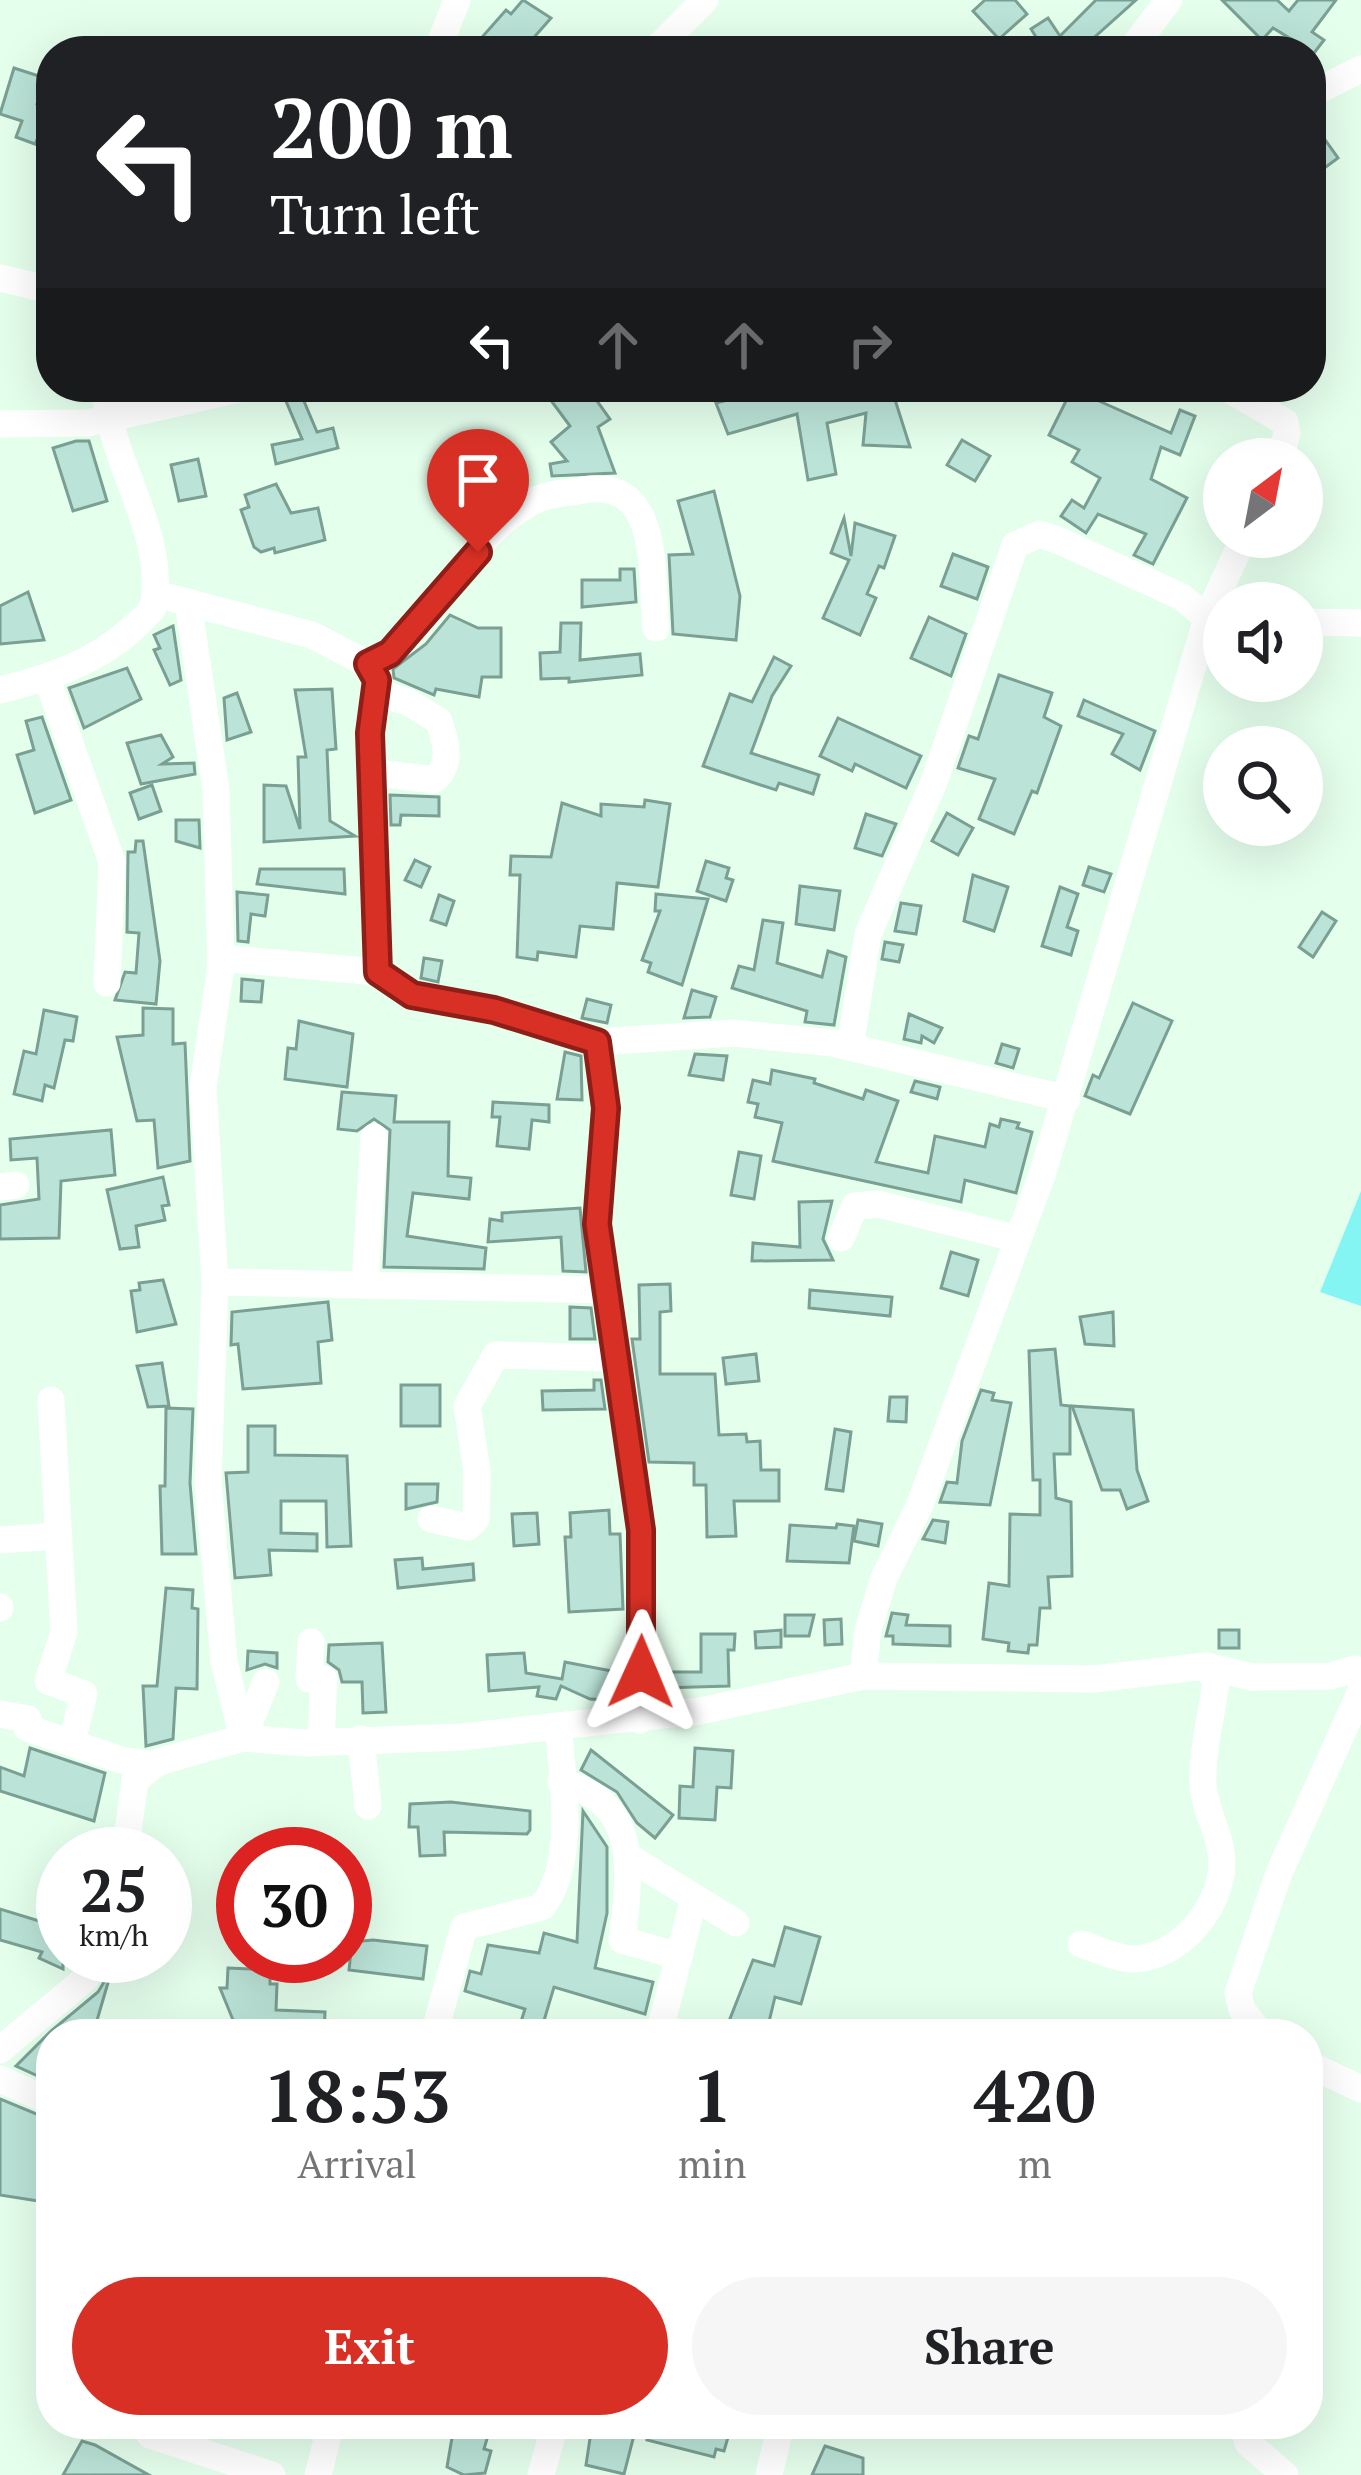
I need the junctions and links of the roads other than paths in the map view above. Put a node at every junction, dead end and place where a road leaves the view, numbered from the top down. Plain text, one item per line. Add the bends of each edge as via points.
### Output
1 (457, 0) edge
2 (705, 0) edge
3 (1169, 0) edge
4 (443, 36) edge
5 (669, 36) edge
6 (1141, 36) edge
7 (1361, 69) edge
8 (1326, 86) edge
9 (0, 278) edge
10 (36, 286) edge
11 (104, 402) edge
12 (105, 402) edge
13 (1251, 402) edge
14 (0, 424) edge
15 (1286, 438) edge
16 (156, 594) junction
17 (188, 602) junction
18 (1203, 611) edge
19 (1323, 622) edge
20 (1361, 623) edge
21 (656, 628) dead end
22 (1203, 657) edge
23 (368, 664) junction
24 (47, 678) junction
25 (0, 690) edge
26 (375, 692) junction
27 (371, 772) junction
28 (221, 966) junction
29 (378, 972) junction
30 (107, 983) dead end
31 (597, 1042) junction
32 (850, 1047) junction
33 (1066, 1099) junction
34 (374, 1137) dead end
35 (841, 1238) dead end
36 (1018, 1239) junction
37 (214, 1282) junction
38 (365, 1286) junction
39 (608, 1290) junction
40 (616, 1358) junction
41 (51, 1400) dead end
42 (431, 1519) dead end
43 (56, 1536) junction
44 (0, 1540) edge
45 (311, 1642) dead end
46 (1206, 1666) junction
47 (863, 1676) junction
48 (266, 1682) dead end
49 (1361, 1682) edge
50 (1361, 1691) edge
51 (0, 1714) edge
52 (640, 1720) junction
53 (558, 1726) junction
54 (243, 1738) junction
55 (361, 1739) junction
56 (72, 1741) junction
57 (321, 1742) junction
58 (155, 1765) junction
59 (561, 1782) junction
60 (368, 1806) dead end
61 (129, 1827) edge
62 (632, 1858) junction
63 (694, 1898) junction
64 (736, 1923) dead end
65 (1081, 1944) dead end
66 (679, 1956) junction
67 (80, 1983) edge
68 (37, 2019) edge
69 (438, 2019) edge
70 (663, 2019) edge
71 (1249, 2019) edge
72 (36, 2020) edge
73 (0, 2050) edge
74 (1323, 2070) edge
75 (0, 2079) edge
76 (1361, 2089) edge
77 (36, 2095) edge
78 (162, 2439) edge
79 (326, 2439) edge
80 (551, 2439) edge
81 (778, 2439) edge
82 (1247, 2439) edge
83 (314, 2472) edge
84 (272, 2475) edge
85 (541, 2475) edge
86 (769, 2475) edge
87 (1285, 2475) edge

1 - 4 street
2 - 5 street
3 - 6 street
7 - 8 street
9 - 10 street
11 - 14 street via 88,423
12 - 16 street via 153,555
13 - 15 street via 1285,422
16 - 17 street
16 - 24 street via 131,633
17 - 23 street via 312,634
17 - 28 street via 215,790
18 - 32 street via 1060,541 1040,534 1016,545 934,782 868,934
19 - 20 street
21 - 23 street via 649,535 639,509 627,495 598,488 540,497 507,518 437,605
22 - 33 street via 1124,885
23 - 26 street
24 - 25 street
24 - 30 street via 112,862
26 - 27 street
26 - 27 street via 439,721 448,747 434,780
27 - 29 street
28 - 29 street via 232,959
28 - 37 street via 203,1087
29 - 31 street via 412,995
31 - 32 street via 734,1033
31 - 39 street via 606,1108 597,1224
32 - 33 street
33 - 36 street
34 - 38 street
35 - 36 street via 855,1206 878,1204
36 - 47 street via 920,1508 884,1579
37 - 38 street
37 - 54 street via 208,1482 224,1661
38 - 39 street
39 - 40 street
40 - 42 street via 496,1355 467,1406 476,1519 468,1527
40 - 52 street via 641,1530
41 - 43 street
43 - 44 street
43 - 56 street via 64,1632 48,1682 84,1694
45 - 57 street via 309,1679 324,1679
46 - 47 street via 1093,1679
46 - 49 street via 1252,1677 1355,1670
46 - 65 street via 1216,1681 1203,1794 1222,1867 1213,1904 1155,1956 1130,1960
47 - 52 street
48 - 54 street
50 - 71 street via 1279,1873 1238,1993
51 - 56 street
52 - 53 street
53 - 55 street
53 - 59 street
54 - 57 street
54 - 58 street
55 - 57 street
55 - 60 street
56 - 58 street
58 - 61 street via 135,1780
59 - 62 street via 585,1788 616,1814
59 - 69 street via 556,1887 542,1907 464,1927
62 - 63 street
62 - 66 street via 622,1940
63 - 64 street
63 - 66 street
66 - 70 street
67 - 68 street
72 - 73 street
74 - 76 street
75 - 77 street
78 - 84 street
79 - 83 street
80 - 85 street
81 - 86 street
82 - 87 street

